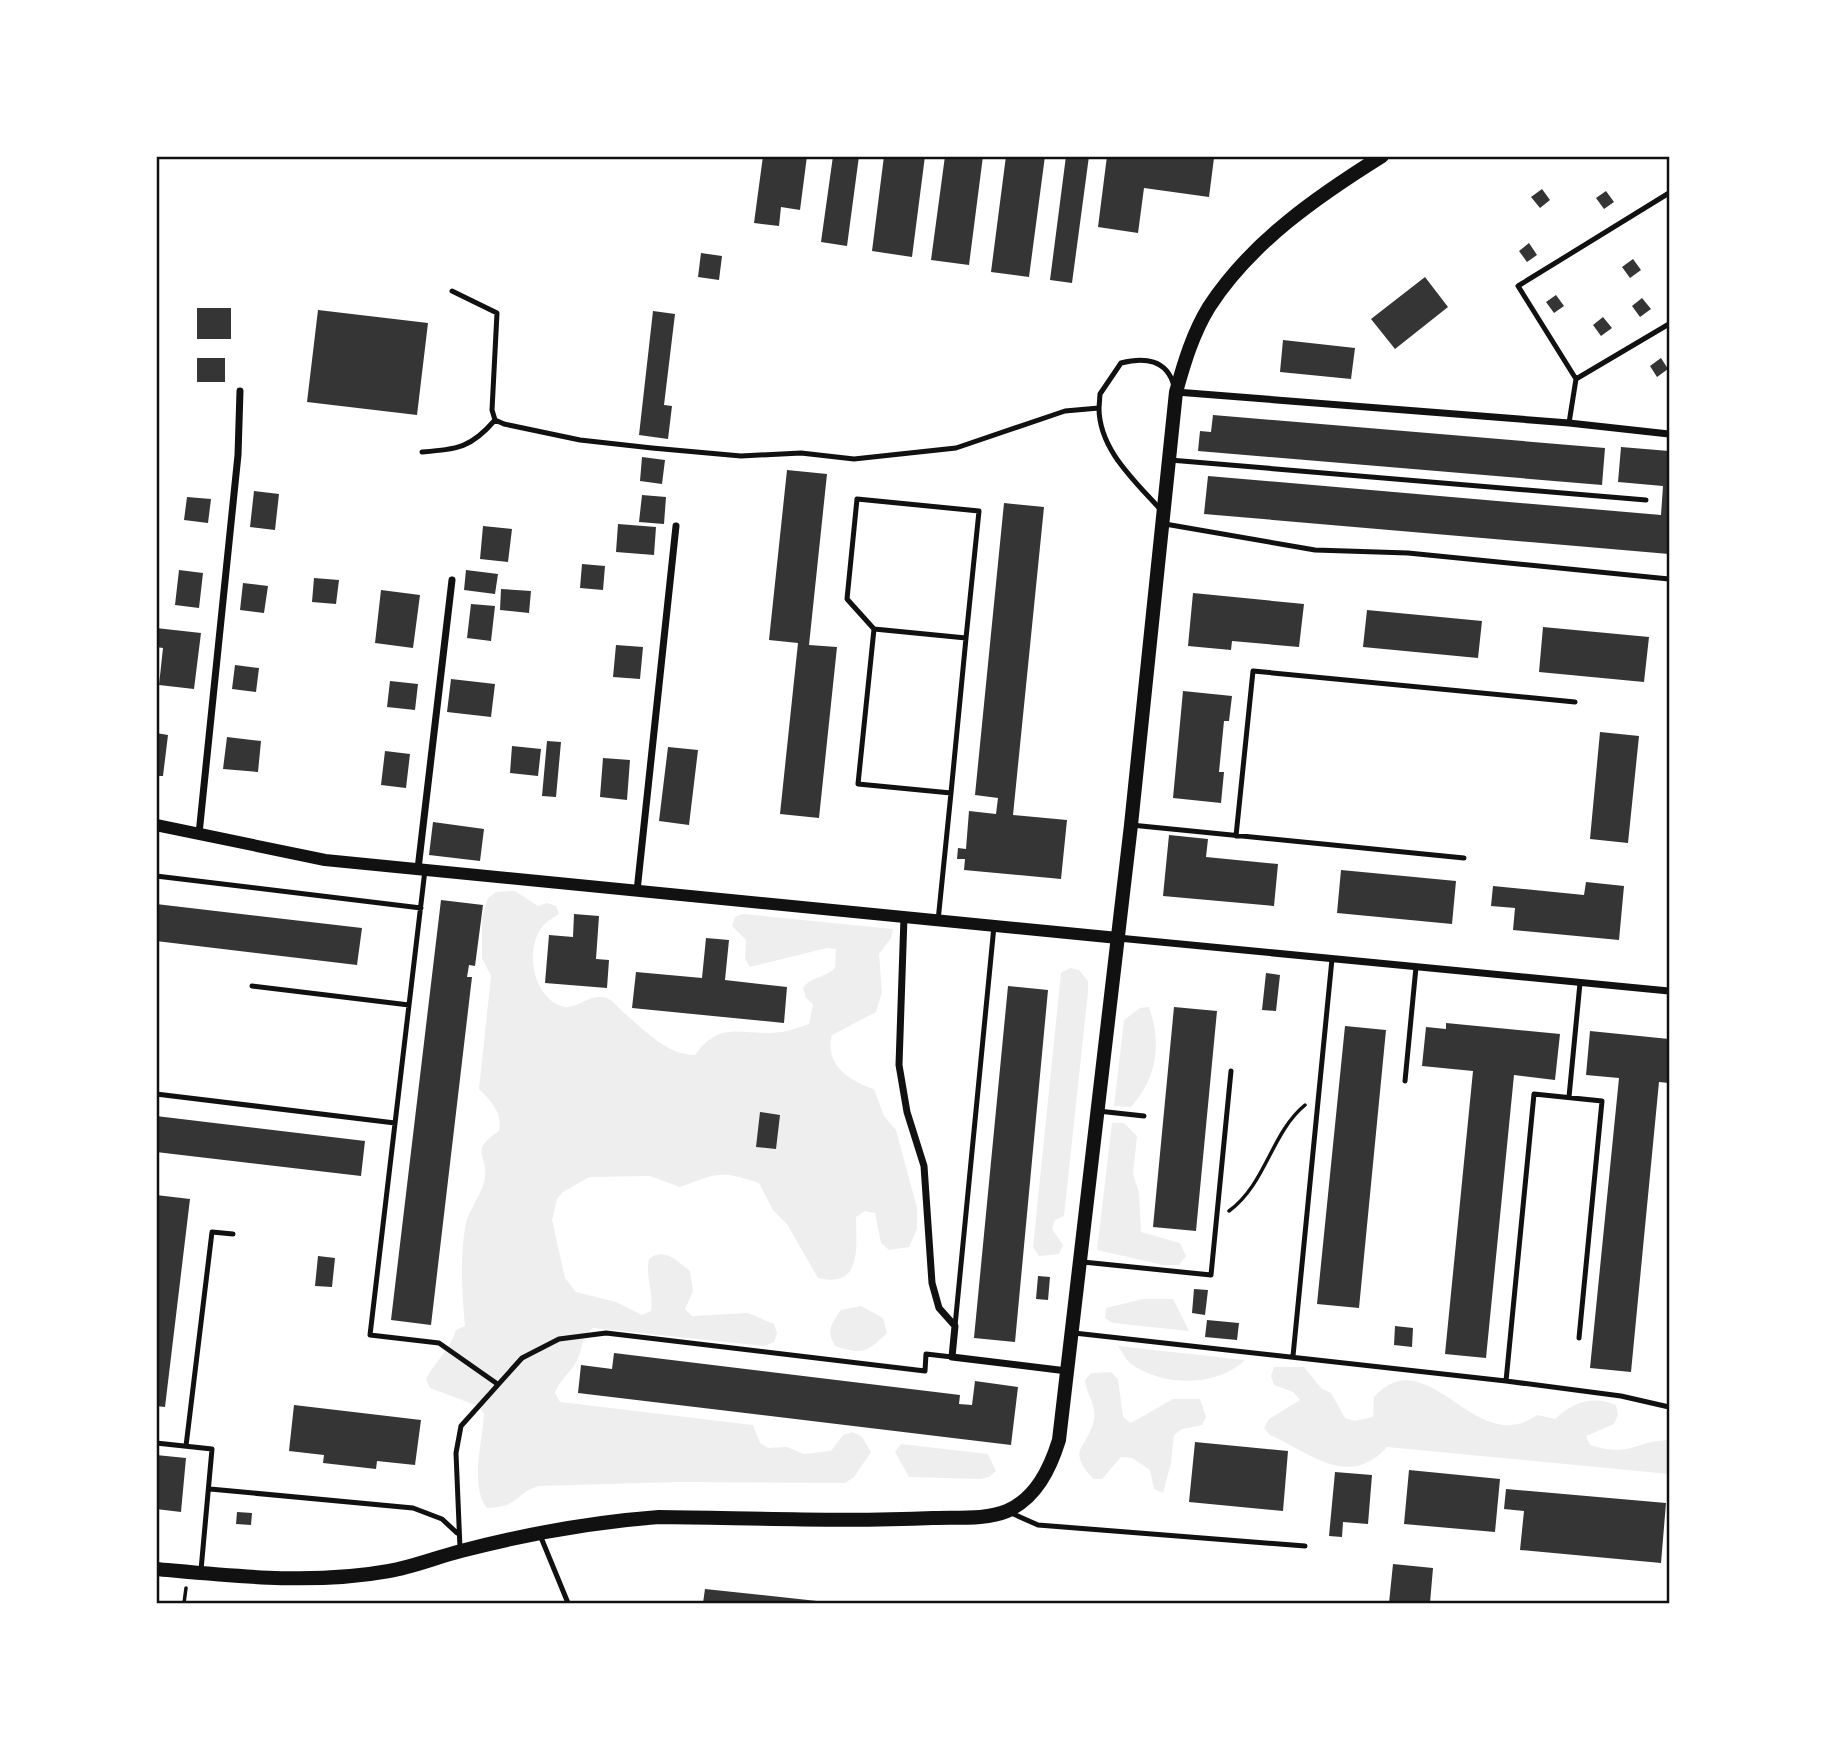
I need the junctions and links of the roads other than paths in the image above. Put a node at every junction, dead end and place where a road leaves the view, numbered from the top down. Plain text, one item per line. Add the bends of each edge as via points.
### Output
1 (1382, 156) edge
2 (1669, 193) edge
3 (452, 291) dead end
4 (1669, 324) edge
5 (1576, 379) junction
6 (240, 391) dead end
7 (1176, 392) junction
8 (1099, 408) junction
9 (495, 420) junction
10 (1569, 423) junction
11 (1669, 434) edge
12 (422, 452) dead end
13 (1167, 460) junction
14 (1646, 500) dead end
15 (1161, 517) junction
16 (677, 526) dead end
17 (1669, 579) edge
18 (452, 580) dead end
19 (874, 629) junction
20 (966, 638) junction
21 (1575, 702) dead end
22 (951, 793) junction
23 (156, 825) edge
24 (1131, 825) junction
25 (200, 834) junction
26 (1236, 836) junction
27 (1464, 858) dead end
28 (422, 869) junction
29 (156, 876) edge
30 (637, 891) junction
31 (421, 908) junction
32 (904, 917) junction
33 (939, 920) junction
34 (994, 926) junction
35 (1118, 938) junction
36 (1332, 959) junction
37 (1416, 967) junction
38 (1580, 983) junction
39 (252, 986) dead end
40 (1669, 991) edge
41 (409, 1005) junction
42 (1231, 1071) dead end
43 (1405, 1081) dead end
44 (156, 1094) edge
45 (1569, 1097) junction
46 (1097, 1111) junction
47 (1144, 1116) dead end
48 (395, 1123) junction
49 (233, 1234) dead end
50 (1080, 1262) junction
51 (955, 1326) junction
52 (1071, 1332) junction
53 (1579, 1338) dead end
54 (1293, 1356) junction
55 (952, 1357) junction
56 (1067, 1371) junction
57 (1506, 1381) junction
58 (496, 1383) junction
59 (1669, 1407) edge
60 (156, 1443) edge
61 (186, 1446) junction
62 (210, 1489) junction
63 (1006, 1511) junction
64 (539, 1532) junction
65 (457, 1534) junction
66 (1305, 1546) dead end
67 (460, 1551) junction
68 (156, 1569) edge
69 (201, 1573) junction
70 (568, 1603) edge

1 - 7 main road via 1272,235 1239,268 1209,308 1188,349
2 - 5 lane via 1518,286
3 - 9 lane via 497,313
4 - 5 lane
5 - 10 lane
6 - 25 street via 238,455
7 - 8 lane via 1171,375 1157,363 1139,358 1121,363 1108,379
7 - 10 street
7 - 13 main road
8 - 9 lane via 1065,411 956,448 854,459 801,453 741,456 580,440
8 - 15 lane via 1106,443
9 - 12 lane via 480,438 458,449
10 - 11 street
13 - 14 lane
13 - 15 main road
15 - 17 lane via 1315,550 1408,553
15 - 24 main road
16 - 30 street
18 - 28 street
19 - 20 lane
19 - 20 lane via 847,599 857,499 979,511
19 - 22 lane via 858,784
20 - 22 lane
21 - 26 lane via 1252,671
22 - 33 lane
23 - 25 street
24 - 26 lane
24 - 35 main road
25 - 28 street via 325,860
26 - 27 lane
28 - 30 street
28 - 31 lane
29 - 31 lane
30 - 32 street
31 - 41 lane
32 - 33 street
32 - 51 street via 899,1065 907,1112 924,1166 932,1283 939,1308
33 - 34 street
34 - 35 street
34 - 51 lane
35 - 36 street
35 - 46 main road
36 - 37 street
36 - 54 lane
37 - 38 street
37 - 43 lane
38 - 40 street
38 - 45 lane
39 - 41 lane
41 - 48 lane
42 - 50 lane via 1211,1275
44 - 48 lane
45 - 53 lane via 1602,1101
45 - 57 lane via 1534,1094
46 - 47 lane
46 - 50 main road
48 - 58 lane via 370,1335 439,1343
49 - 61 lane via 212,1232
50 - 52 main road
51 - 55 street
52 - 54 lane
52 - 56 main road
54 - 57 lane
55 - 56 street
55 - 58 lane via 926,1354 925,1371 606,1333 559,1339 522,1358
56 - 63 main road via 1053,1460 1029,1497
57 - 59 lane
58 - 65 lane via 461,1426
60 - 61 lane
61 - 62 lane via 212,1449
62 - 65 lane via 414,1508 442,1519
62 - 69 lane
63 - 64 main road via 906,1519 659,1517
63 - 66 lane via 1038,1525
64 - 67 main road
64 - 70 lane
65 - 67 lane
67 - 69 main road via 390,1571 323,1578
68 - 69 main road

